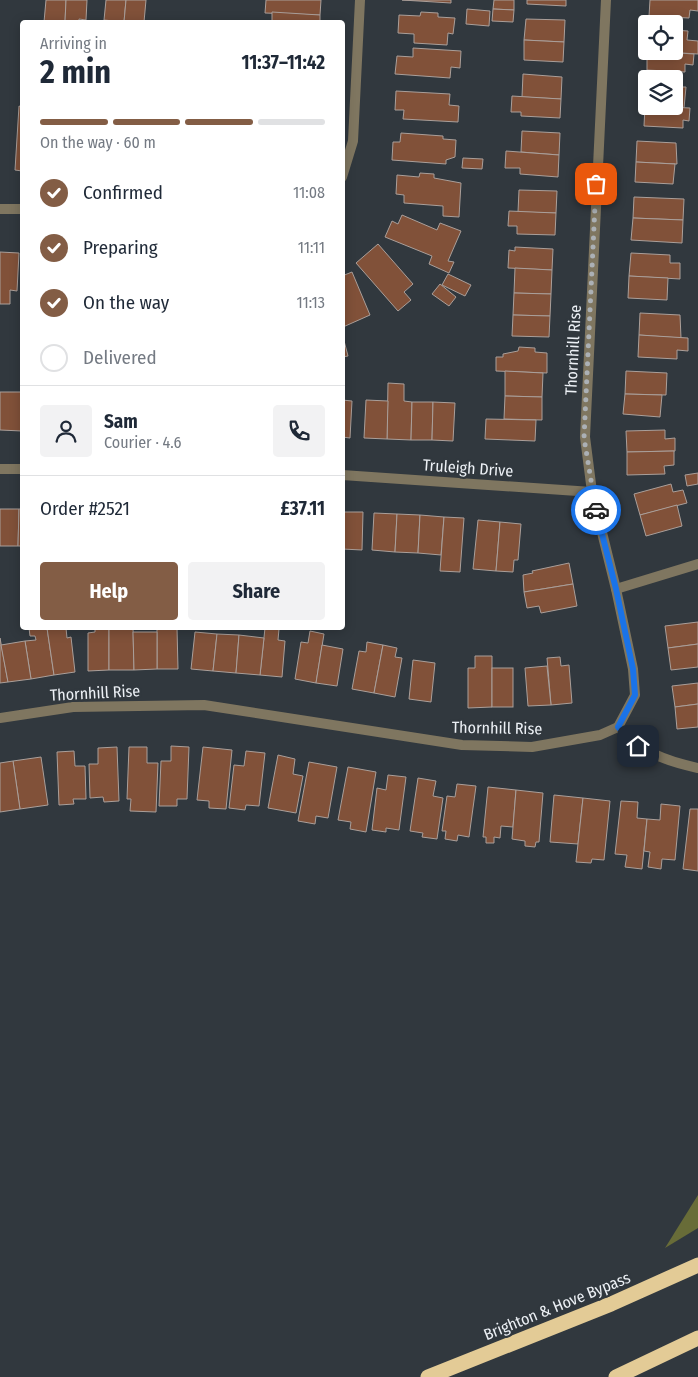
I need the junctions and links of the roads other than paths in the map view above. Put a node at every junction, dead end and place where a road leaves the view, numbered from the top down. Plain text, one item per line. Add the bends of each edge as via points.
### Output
1 (360, 0) edge
2 (606, 0) edge
3 (345, 167) edge
4 (0, 209) edge
5 (20, 209) edge
6 (0, 469) edge
7 (20, 470) edge
8 (345, 475) edge
9 (592, 492) junction
10 (698, 564) edge
11 (616, 589) junction
12 (0, 718) edge
13 (618, 727) junction
14 (698, 768) edge
15 (698, 1265) edge
16 (698, 1338) edge
17 (428, 1377) edge
18 (616, 1377) edge

1 - 3 street via 353,141
2 - 9 street, Thornhill Rise via 584,438
4 - 5 street
6 - 7 street
8 - 9 street, Truleigh Drive
9 - 11 street, Thornhill Rise
10 - 11 street
11 - 13 street, Thornhill Rise via 633,669 635,695
12 - 13 street, Thornhill Rise via 73,707 204,704 462,745 532,747 582,740
13 - 14 street via 638,746 669,762
15 - 17 highway, Brighton & Hove Bypass via 611,1304
16 - 18 highway

